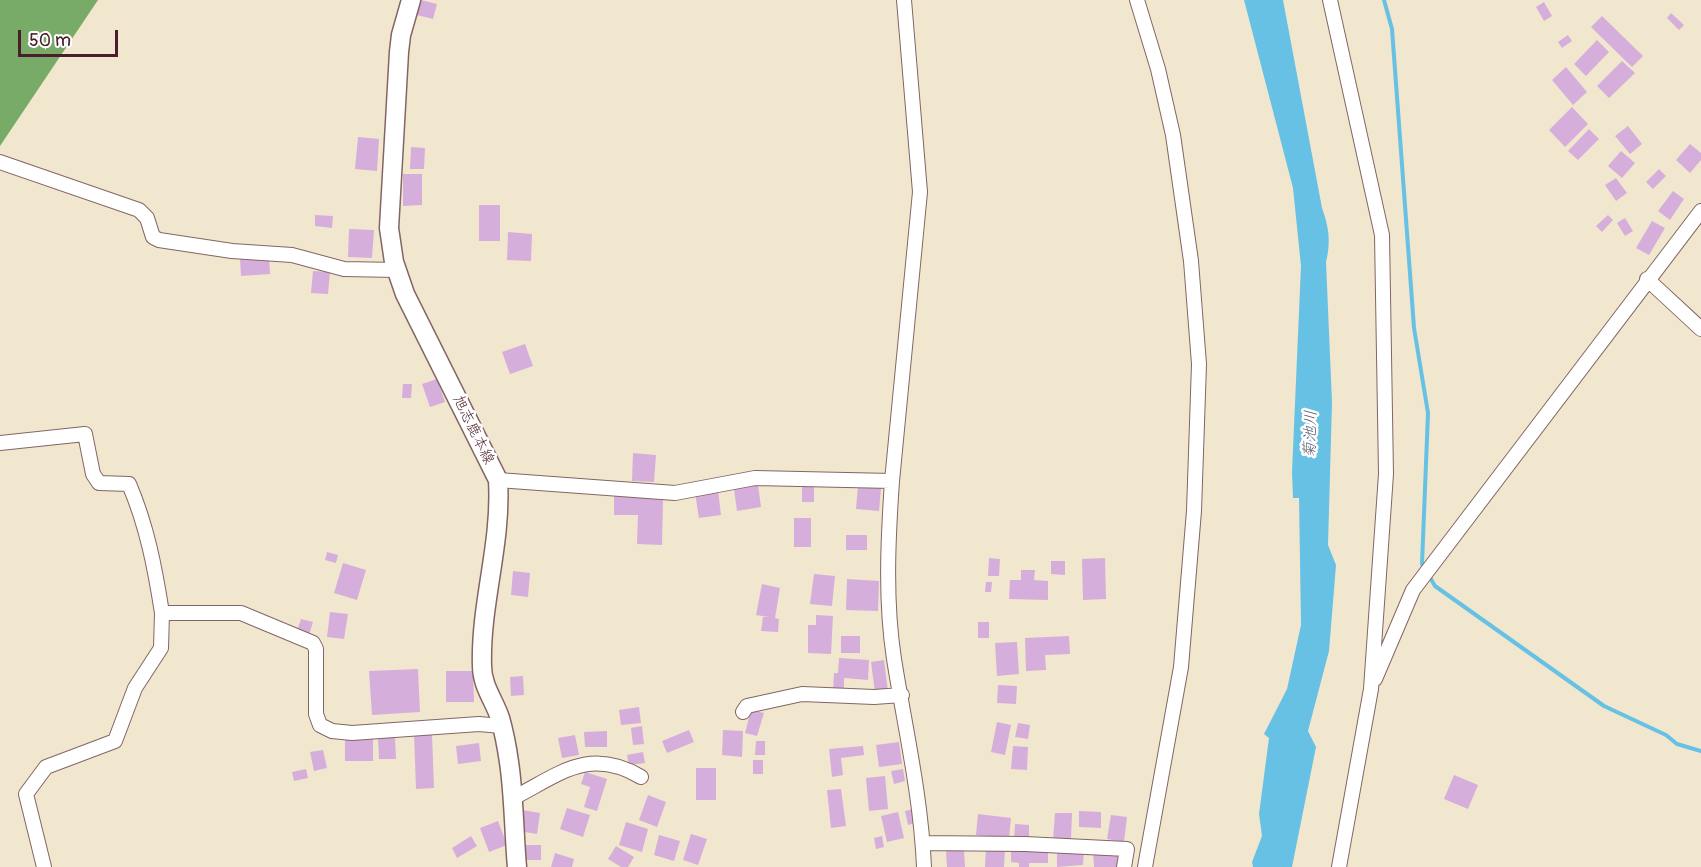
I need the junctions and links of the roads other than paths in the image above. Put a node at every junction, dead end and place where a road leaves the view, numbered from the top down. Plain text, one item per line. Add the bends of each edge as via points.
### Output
1 (411, 0) edge
2 (904, 0) edge
3 (1137, 0) edge
4 (1330, 0) edge
5 (0, 162) edge
6 (1701, 211) edge
7 (397, 270) junction
8 (1647, 279) junction
9 (1701, 329) edge
10 (0, 443) edge
11 (498, 480) junction
12 (892, 481) junction
13 (162, 613) junction
14 (1371, 689) junction
15 (902, 695) junction
16 (743, 712) dead end
17 (501, 726) junction
18 (641, 777) dead end
19 (511, 799) junction
20 (923, 843) junction
21 (44, 867) edge
22 (517, 867) edge
23 (924, 867) edge
24 (1124, 867) edge
25 (1145, 867) edge
26 (1339, 867) edge

1 - 7 main road, 旭志鹿本線 via 400,35 390,186 389,228
2 - 12 street via 920,192
3 - 25 street via 1173,135 1191,261 1199,364 1194,511 1182,656
4 - 14 street via 1382,236 1386,474
5 - 7 street via 139,210 153,237 159,240 292,255 344,269
6 - 8 street
7 - 11 main road, 旭志鹿本線 via 405,294
8 - 9 street
8 - 14 street via 1413,590
10 - 13 street via 85,434 93,474 99,483 129,484 152,551
11 - 12 street via 675,493 755,478
11 - 17 main road, 旭志鹿本線 via 498,526 482,636 482,669
12 - 15 street via 887,571 894,661
13 - 17 street via 241,613 313,643 316,714 320,726 332,731
13 - 21 street via 161,648 135,688 115,741 46,767 26,794
14 - 26 street
15 - 16 street via 802,694 747,705
15 - 20 street
17 - 19 main road, 旭志鹿本線 via 510,764
18 - 19 street via 609,762 586,763
19 - 22 main road, 旭志鹿本線
20 - 23 street
20 - 24 street via 1127,849

